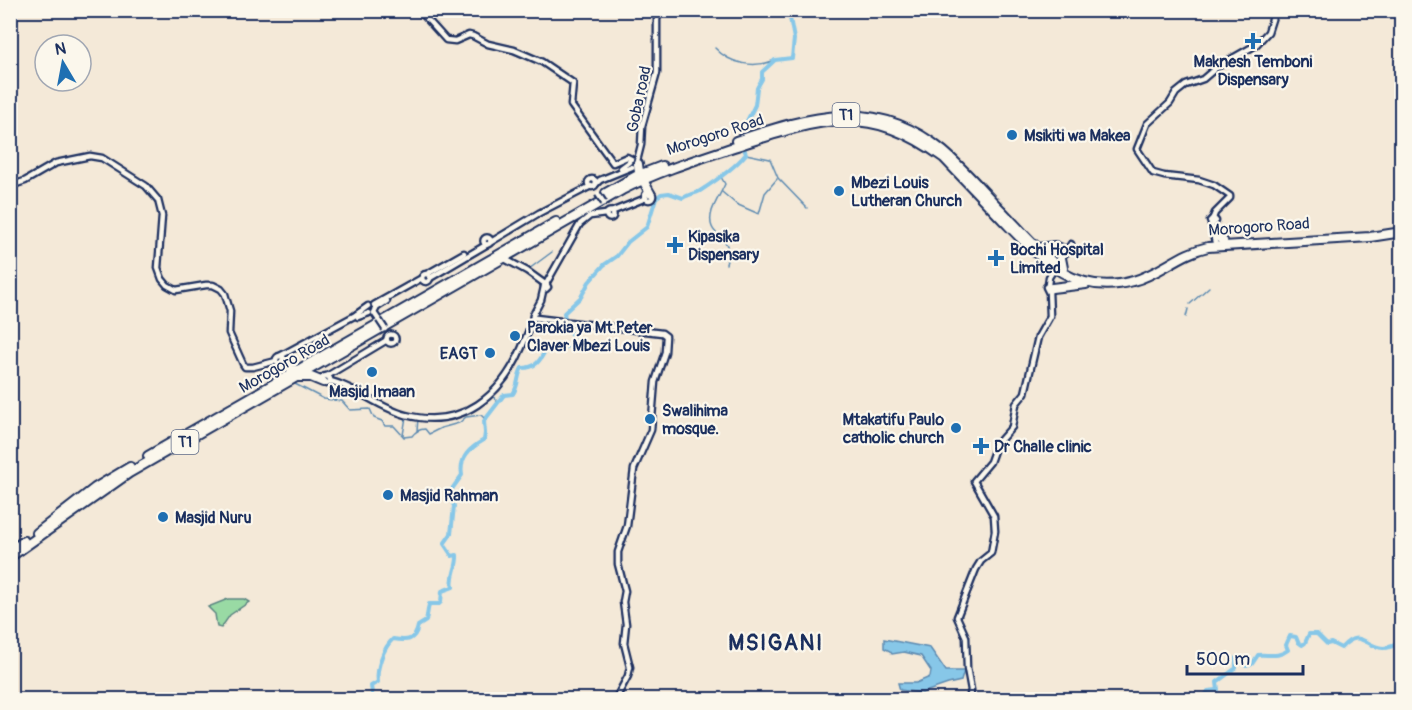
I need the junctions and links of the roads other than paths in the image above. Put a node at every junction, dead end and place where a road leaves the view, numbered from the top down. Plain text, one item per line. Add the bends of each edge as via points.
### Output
1 (419, 10) edge
2 (659, 10) edge
3 (1275, 10) edge
4 (634, 162) junction
5 (686, 163) junction
6 (671, 173) dead end
7 (641, 177) junction
8 (10, 186) edge
9 (594, 186) junction
10 (647, 195) joint
11 (608, 211) junction
12 (1401, 227) edge
13 (1401, 232) edge
14 (1216, 244) junction
15 (1038, 248) junction
16 (503, 258) junction
17 (1062, 259) junction
18 (1093, 284) junction
19 (545, 285) junction
20 (1050, 288) junction
21 (373, 310) junction
22 (535, 316) junction
23 (280, 360) junction
24 (312, 369) junction
25 (299, 370) junction
26 (291, 377) junction
27 (327, 379) junction
28 (63, 516) junction
29 (10, 551) edge
30 (10, 557) edge
31 (615, 699) edge
32 (969, 699) edge

1 - 4 street via 446,40 473,36 542,62 573,83 571,105 613,163 627,157
2 - 4 street, Goba road via 657,73
3 - 14 street via 1268,32 1256,45 1176,93 1170,104 1147,124 1137,149 1153,173 1209,183 1230,198 1215,213
4 - 7 highway
4 - 9 street
5 - 6 highway
5 - 7 highway, Morogoro Road / T1
5 - 17 highway, Morogoro Road / T1 via 818,122 857,121 893,129 944,158 1042,260
7 - 10 highway
7 - 15 highway, Morogoro Road / T1 via 795,122 835,115 872,117 918,134 939,148
7 - 16 highway, Morogoro Road / T1
7 - 25 highway, Morogoro Road / T1
8 - 23 street via 56,163 90,156 107,161 146,186 158,200 162,216 158,268 166,285 176,290 217,286 225,294 230,311 229,333 245,367
9 - 11 street, bridge
9 - 21 street via 488,241 428,276 428,282 423,280
10 - 11 street via 626,207
11 - 19 street via 590,216 580,224
12 - 14 highway, Morogoro Road / T1
13 - 14 highway, Morogoro Road / T1
14 - 17 highway, Morogoro Road / T1 via 1188,248 1145,271 1116,279 1080,276
14 - 18 highway, Morogoro Road / T1 via 1186,254 1132,282
15 - 17 highway, Morogoro Road / T1
15 - 17 highway via 1055,246
16 - 19 street
16 - 24 highway, Morogoro Road / T1
17 - 18 highway, Morogoro Road / T1 via 1075,279
17 - 20 street via 1050,277
18 - 20 highway
19 - 22 street
20 - 32 street via 1050,316 1038,337 1025,393 1016,404 1012,427 996,444 990,462 974,481 993,513 995,531 991,553 976,569 957,617 966,637
21 - 23 street
21 - 23 street via 368,306
21 - 27 street, bridge via 387,337
22 - 27 street via 515,363 500,386 480,404 454,415 406,415
22 - 31 street via 664,334 666,338 651,430 634,469 627,526 618,552 625,591 624,643 630,667
23 - 25 highway
23 - 26 highway
24 - 26 highway, Morogoro Road / T1
24 - 27 highway via 313,374
25 - 26 highway, Morogoro Road / T1
26 - 27 highway
26 - 28 highway, Morogoro Road / T1
28 - 29 highway, T1
28 - 30 highway, T1

